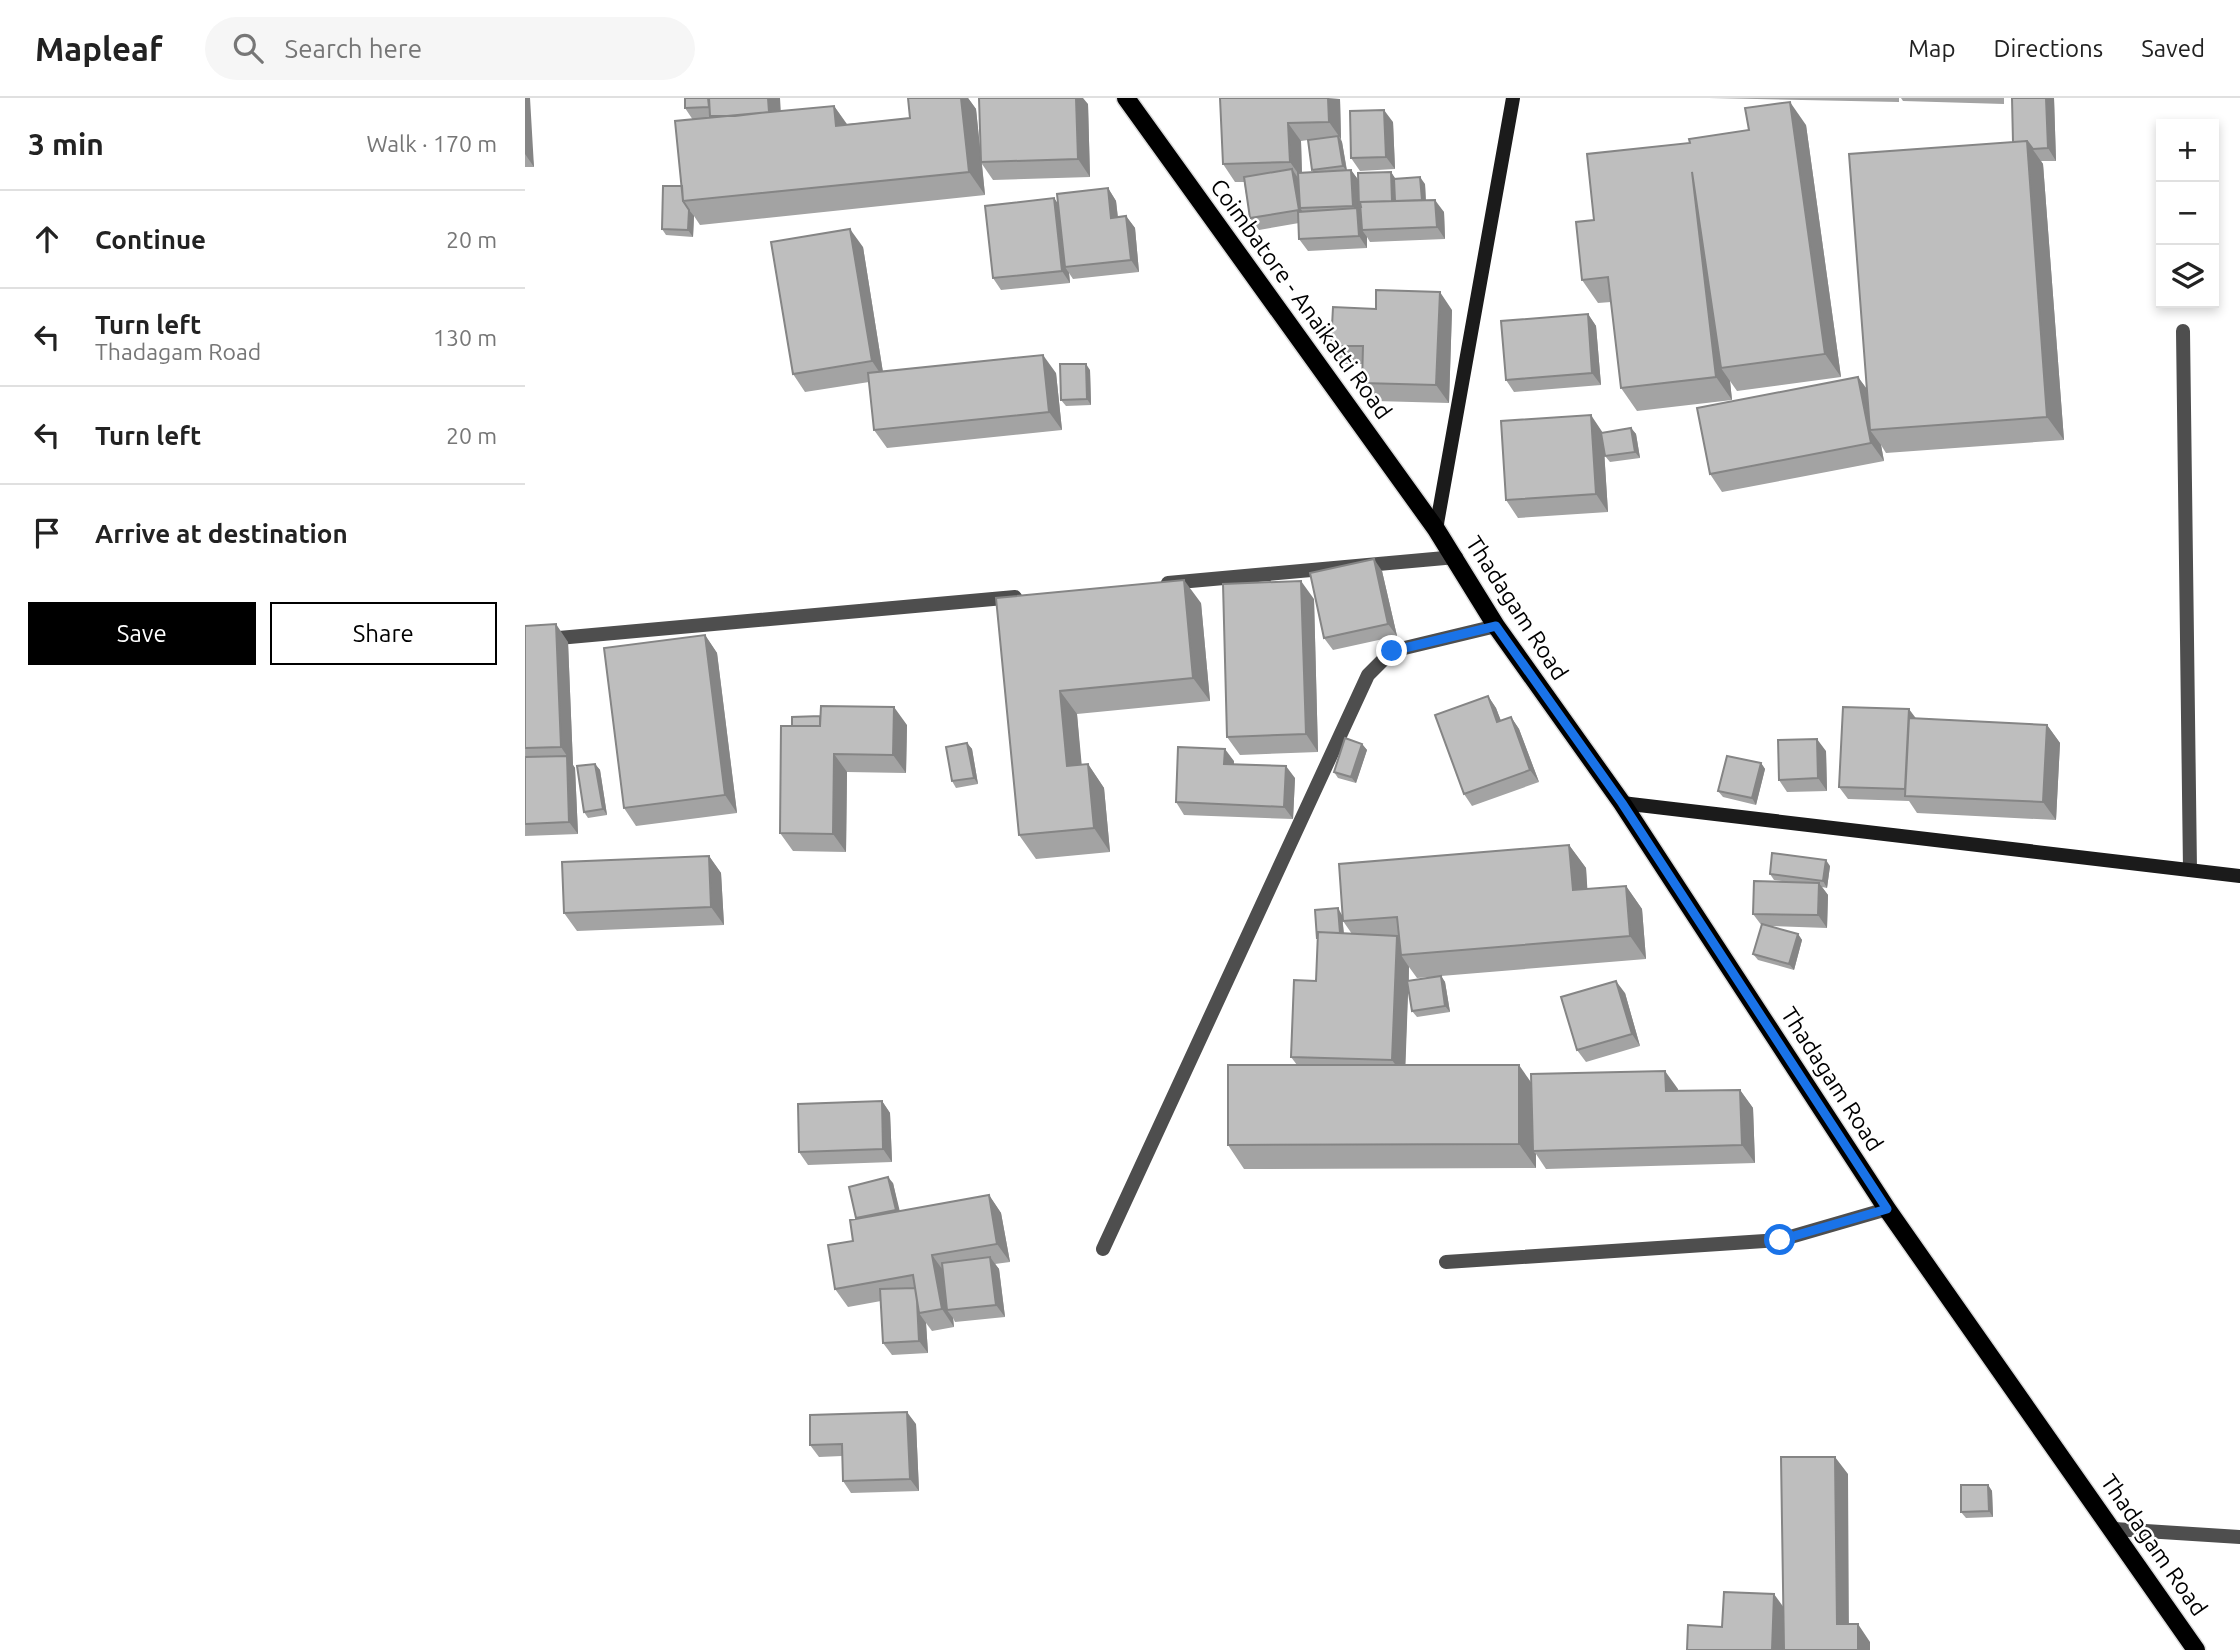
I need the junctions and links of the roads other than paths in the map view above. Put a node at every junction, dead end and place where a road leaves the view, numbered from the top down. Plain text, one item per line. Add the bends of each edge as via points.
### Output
1 (1126, 98) edge
2 (1513, 98) edge
3 (2183, 331) dead end
4 (1436, 529) junction
5 (1455, 557) junction
6 (1150, 585) edge
7 (1025, 596) edge
8 (1496, 626) junction
9 (525, 641) edge
10 (1622, 803) junction
11 (2190, 870) junction
12 (2240, 876) edge
13 (1887, 1209) junction
14 (1104, 1249) dead end
15 (1446, 1262) dead end
16 (2114, 1529) junction
17 (2240, 1537) edge
18 (2196, 1650) edge

1 - 4 main road, Coimbatore - Anaikatti Road
2 - 4 street
3 - 11 street
4 - 5 main road, Thadagam Road
5 - 6 street
5 - 8 main road, Thadagam Road
7 - 9 street
8 - 10 main road, Thadagam Road
8 - 14 street via 1392,651 1368,675
10 - 11 street
10 - 13 main road, Thadagam Road
11 - 12 street
13 - 15 street via 1780,1240
13 - 16 main road, Thadagam Road
16 - 17 street
16 - 18 main road, Thadagam Road

